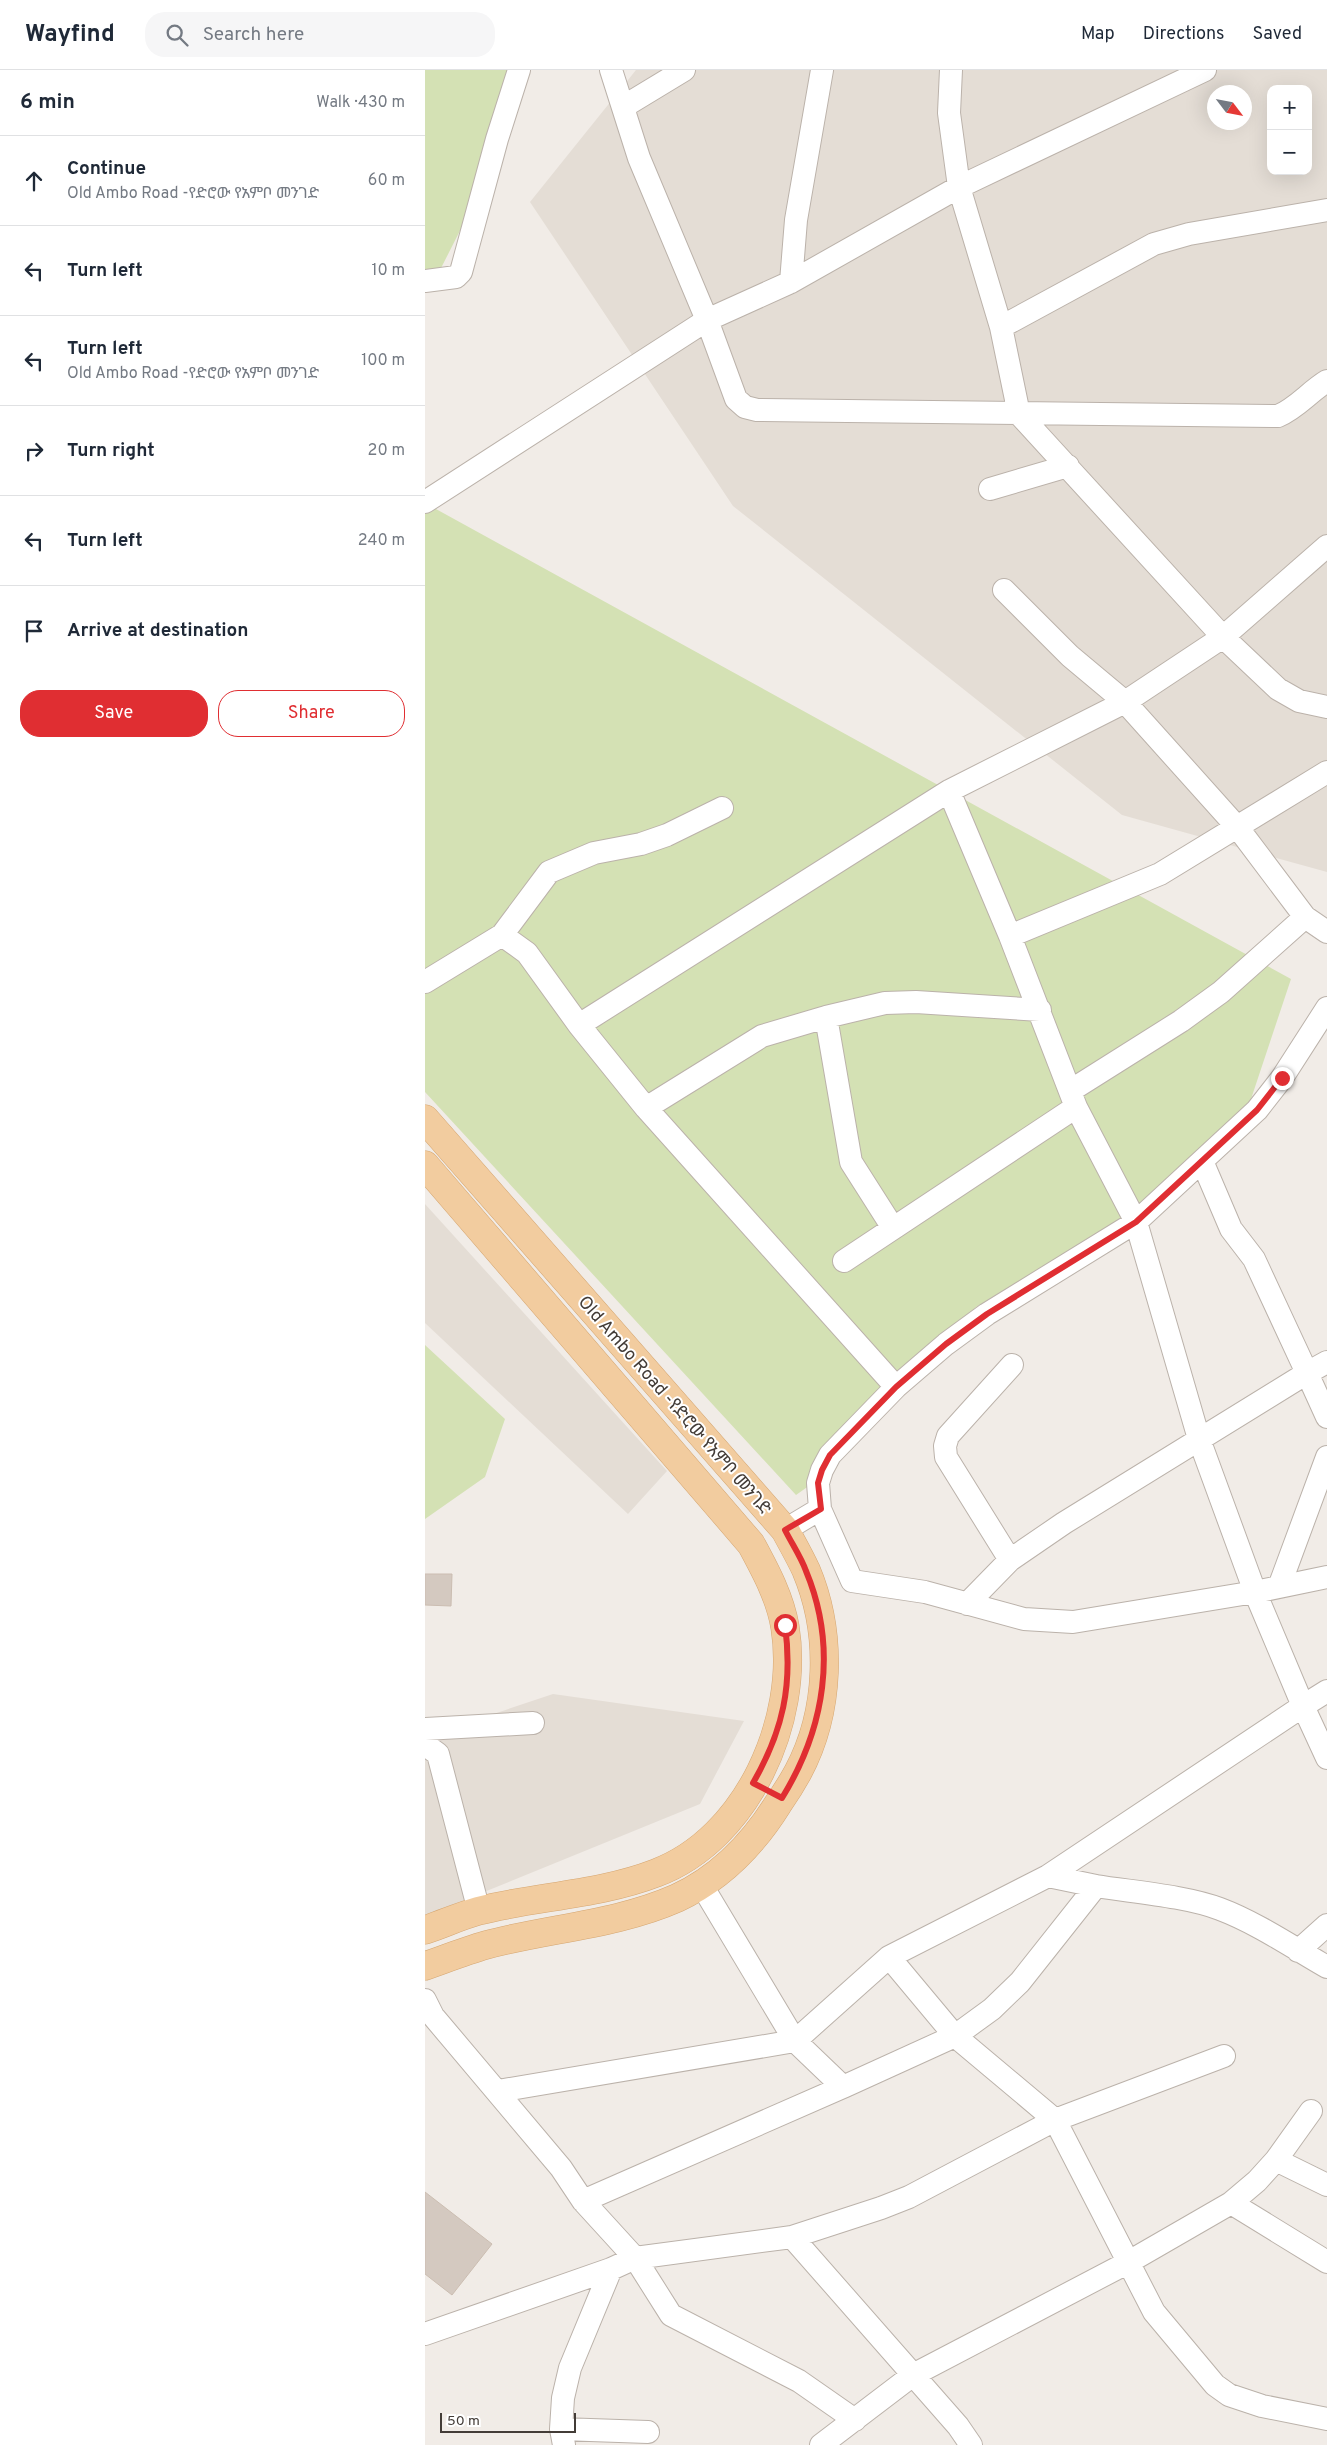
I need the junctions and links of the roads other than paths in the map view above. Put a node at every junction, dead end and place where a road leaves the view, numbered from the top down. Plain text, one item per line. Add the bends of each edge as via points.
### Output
1 (519, 70) edge
2 (611, 70) edge
3 (684, 70) edge
4 (822, 70) edge
5 (951, 70) edge
6 (1205, 70) edge
7 (623, 107) junction
8 (959, 187) junction
9 (1327, 210) edge
10 (425, 281) edge
11 (791, 282) junction
12 (707, 320) junction
13 (1001, 327) junction
14 (1327, 381) edge
15 (1019, 414) junction
16 (1068, 466) junction
17 (990, 489) dead end
18 (425, 502) edge
19 (1327, 546) edge
20 (1004, 590) dead end
21 (1223, 637) junction
22 (1125, 702) junction
23 (1327, 707) edge
24 (1327, 772) edge
25 (949, 790) junction
26 (722, 808) dead end
27 (1238, 828) junction
28 (1305, 917) junction
29 (1327, 932) edge
30 (502, 935) junction
31 (1010, 936) junction
32 (425, 982) edge
33 (1327, 1008) edge
34 (1040, 1010) junction
35 (826, 1017) junction
36 (579, 1025) junction
37 (1073, 1099) junction
38 (646, 1108) junction
39 (425, 1119) edge
40 (1202, 1161) junction
41 (429, 1176) edge
42 (1136, 1222) junction
43 (893, 1228) junction
44 (844, 1261) dead end
45 (1327, 1362) edge
46 (1012, 1365) dead end
47 (1307, 1373) junction
48 (896, 1387) junction
49 (1327, 1417) edge
50 (1199, 1439) junction
51 (1327, 1456) edge
52 (821, 1509) junction
53 (785, 1530) junction
54 (1010, 1560) junction
55 (1327, 1577) edge
56 (1279, 1587) junction
57 (1255, 1592) junction
58 (967, 1604) junction
59 (1327, 1691) edge
60 (1303, 1706) junction
61 (533, 1723) dead end
62 (425, 1730) edge
63 (1327, 1758) edge
64 (753, 1783) junction
65 (782, 1798) junction
66 (1048, 1876) junction
67 (701, 1884) junction
68 (1096, 1886) junction
69 (479, 1911) junction
70 (1327, 1925) edge
71 (425, 1930) edge
72 (1298, 1951) junction
73 (889, 1957) junction
74 (425, 1966) edge
75 (1327, 1967) edge
76 (425, 2000) edge
77 (955, 2036) junction
78 (795, 2041) junction
79 (1224, 2056) dead end
80 (843, 2087) junction
81 (498, 2091) junction
82 (1311, 2111) dead end
83 (1055, 2120) junction
84 (1276, 2160) junction
85 (1327, 2186) edge
86 (583, 2201) junction
87 (1231, 2203) junction
88 (792, 2237) junction
89 (635, 2258) junction
90 (1327, 2262) edge
91 (1127, 2263) junction
92 (611, 2269) junction
93 (425, 2334) edge
94 (913, 2375) junction
95 (1327, 2418) edge
96 (855, 2420) junction
97 (648, 2432) dead end
98 (563, 2437) edge
99 (821, 2445) edge
100 (971, 2445) edge

1 - 10 street via 461,272 457,277
2 - 7 street
3 - 7 street
4 - 11 street via 796,220
5 - 8 street via 949,113
6 - 8 street
7 - 12 street via 639,158
8 - 11 street
8 - 13 street
9 - 13 street via 1189,234 1154,244
11 - 12 street
12 - 15 street via 736,399 745,407 757,410
12 - 18 street
13 - 15 street
14 - 15 street via 1291,410 1278,416
15 - 16 street
16 - 17 street
16 - 21 street
19 - 21 street
20 - 22 street via 1070,656
21 - 22 street
21 - 23 street via 1278,689 1299,701
22 - 25 street
22 - 27 street
24 - 27 street
25 - 31 street
25 - 36 street
26 - 30 street via 667,835 641,844 594,853 549,872
27 - 28 street
27 - 31 street via 1160,874
28 - 29 street
28 - 37 street via 1221,992
30 - 32 street
30 - 36 street via 527,953
31 - 34 street
33 - 40 street via 1282,1078 1257,1110
34 - 35 street via 916,1002 885,1004
34 - 37 street
35 - 38 street via 763,1036
35 - 43 street via 851,1162
36 - 38 street
37 - 42 street
37 - 43 street
38 - 48 street
39 - 53 main road, Old Ambo Road -የድሮው የአምቦ መንገድ
40 - 42 street
40 - 47 street via 1231,1229 1254,1259
41 - 64 main road, Old Ambo Road -የድሮው የአምቦ መንገድ via 751,1544 773,1586 785,1625 788,1651 788,1688 783,1713 768,1757
42 - 48 street via 987,1314
42 - 50 street
43 - 44 street
45 - 47 street
46 - 54 street via 948,1436 945,1446 946,1457
47 - 49 street
47 - 50 street
48 - 52 street via 830,1455 818,1483
50 - 54 street
50 - 57 street
51 - 56 street
52 - 53 street
52 - 58 street via 852,1581 925,1592
53 - 65 main road, Old Ambo Road -የድሮው የአምቦ መንገድ via 806,1570 817,1602 824,1670 814,1733 798,1772
54 - 58 street
55 - 56 street
56 - 57 street
57 - 58 street via 1073,1622 1024,1619
57 - 60 street
59 - 60 street
60 - 63 street
60 - 66 street
61 - 62 street
62 - 69 street via 427,1746 438,1754
64 - 65 main road
64 - 69 main road, Old Ambo Road -የድሮው የአምቦ መንገድ via 735,1812 713,1836 685,1858 658,1872 627,1884
65 - 67 main road, Old Ambo Road -የድሮው የአምቦ መንገድ via 762,1830 740,1854
66 - 68 street
66 - 73 street
67 - 74 main road, Old Ambo Road -የድሮው የአምቦ መንገድ via 677,1898 649,1908 604,1921 486,1945
67 - 78 street
68 - 72 street via 1219,1908
68 - 77 street via 1020,1982 992,2009
69 - 71 main road, Old Ambo Road -የድሮው የአምቦ መንገድ
70 - 72 street
72 - 75 street
73 - 77 street
73 - 78 street
76 - 81 street via 433,2016
77 - 80 street
77 - 83 street
78 - 80 street
78 - 81 street
79 - 83 street
80 - 86 street
81 - 86 street via 561,2168
82 - 84 street
83 - 88 street via 909,2197
83 - 91 street
84 - 85 street
84 - 87 street
86 - 89 street
87 - 90 street
87 - 91 street
88 - 89 street
88 - 94 street
89 - 92 street
89 - 96 street via 671,2315 799,2381
91 - 94 street
91 - 95 street via 1154,2312 1215,2385 1229,2395 1262,2406
92 - 93 street
92 - 98 street via 570,2368 563,2398
94 - 96 street
94 - 100 street
96 - 99 street
97 - 98 street

